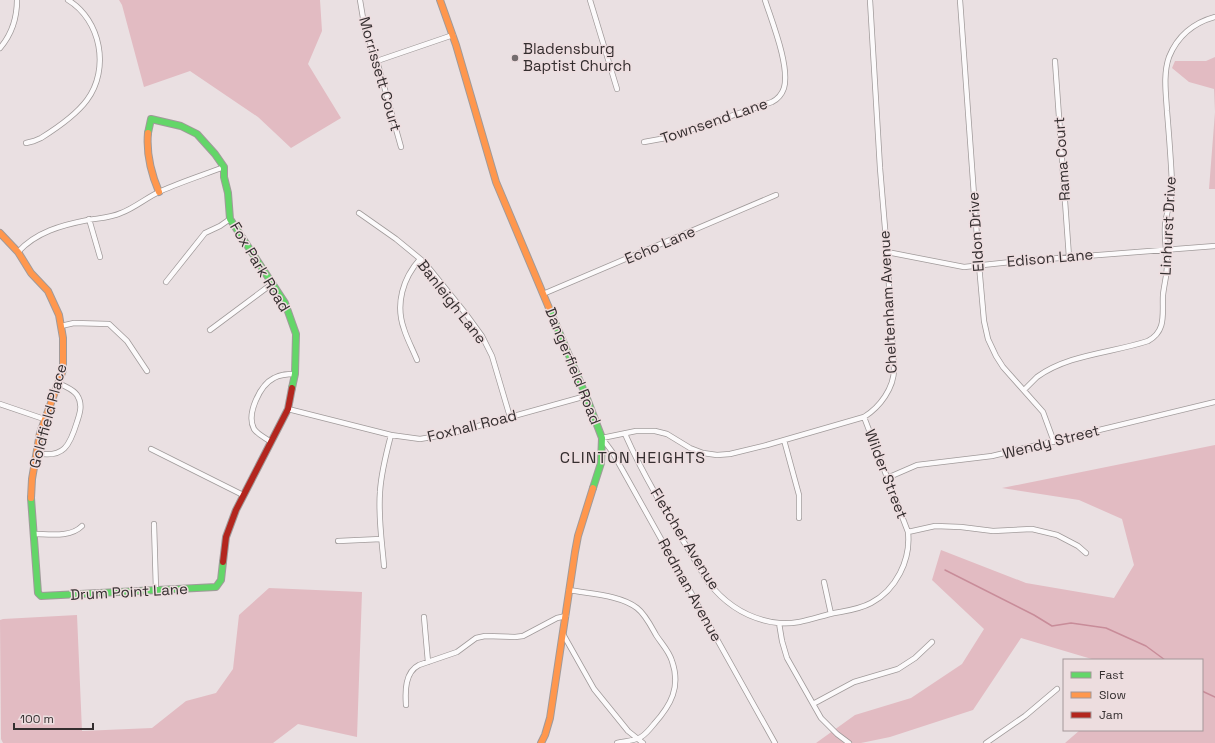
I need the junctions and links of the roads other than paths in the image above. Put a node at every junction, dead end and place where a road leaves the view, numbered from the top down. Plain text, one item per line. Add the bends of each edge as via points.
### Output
1 (18, 0) edge
2 (68, 0) edge
3 (360, 0) edge
4 (440, 0) edge
5 (590, 0) edge
6 (765, 0) edge
7 (870, 0) edge
8 (960, 0) edge
9 (1215, 17) edge
10 (453, 35) junction
11 (0, 48) edge
12 (377, 61) junction
13 (1055, 61) dead end
14 (617, 90) dead end
15 (644, 142) dead end
16 (26, 143) dead end
17 (401, 147) dead end
18 (224, 167) junction
19 (159, 192) junction
20 (776, 195) dead end
21 (359, 213) dead end
22 (89, 219) junction
23 (230, 219) junction
24 (0, 233) edge
25 (1215, 246) edge
26 (1166, 249) junction
27 (18, 252) junction
28 (887, 252) junction
29 (100, 257) dead end
30 (1069, 257) junction
31 (420, 258) junction
32 (978, 265) junction
33 (166, 282) dead end
34 (273, 283) junction
35 (543, 294) junction
36 (61, 326) junction
37 (210, 330) dead end
38 (418, 360) dead end
39 (147, 371) dead end
40 (295, 374) junction
41 (59, 383) junction
42 (1024, 390) junction
43 (586, 396) junction
44 (1215, 402) edge
45 (0, 404) edge
46 (288, 409) junction
47 (510, 417) junction
48 (864, 417) junction
49 (44, 419) junction
50 (625, 434) junction
51 (391, 435) junction
52 (602, 438) junction
53 (784, 440) junction
54 (272, 442) junction
55 (1054, 442) junction
56 (151, 449) dead end
57 (36, 453) junction
58 (887, 478) junction
59 (243, 495) junction
60 (799, 518) dead end
61 (154, 524) dead end
62 (82, 526) dead end
63 (908, 532) junction
64 (34, 534) junction
65 (381, 539) junction
66 (338, 541) dead end
67 (1086, 553) dead end
68 (384, 566) dead end
69 (824, 582) dead end
70 (219, 585) joint
71 (156, 590) junction
72 (569, 590) junction
73 (40, 595) joint
74 (831, 614) junction
75 (566, 616) junction
76 (424, 617) dead end
77 (779, 623) junction
78 (563, 634) junction
79 (932, 642) dead end
80 (428, 662) junction
81 (1057, 689) dead end
82 (813, 704) junction
83 (406, 705) dead end
84 (637, 739) junction
85 (541, 743) edge
86 (618, 743) edge
87 (643, 743) edge
88 (775, 743) edge
89 (849, 743) edge
90 (986, 743) edge

1 - 11 street via 11,31
2 - 16 street via 94,29 99,45 100,63 96,84 76,112 41,138
3 - 12 street, Morrissett Court via 365,30
4 - 10 street, Dangerfield Road
5 - 14 street
6 - 15 street, Townsend Lane via 780,50 784,74 784,88 778,97 772,102 666,138
7 - 28 street, Cheltenham Avenue
8 - 32 street, Eldon Drive
9 - 26 street, Linhurst Drive via 1203,20 1180,36 1166,68 1172,191 1165,226
10 - 12 street
10 - 35 street, Dangerfield Road via 496,182
12 - 17 street, Morrissett Court
13 - 30 street, Rama Court
18 - 19 street
18 - 19 street, Fox Park Road via 197,134 174,124 151,119 147,140 149,164
18 - 23 street, Fox Park Road
19 - 22 street via 121,214
20 - 35 street, Echo Lane
21 - 31 street, Banleigh Lane
22 - 27 street via 44,232 25,244
22 - 29 street
23 - 33 street via 205,234
23 - 34 street, Fox Park Road
24 - 27 street, Goldfield Place
25 - 26 street, Edison Lane
26 - 30 street, Edison Lane
26 - 42 street, Linhurst Drive via 1163,316 1156,336 1139,344 1064,363 1037,378
27 - 36 street, Goldfield Place via 48,291
28 - 32 street, Edison Lane via 953,266
28 - 48 street, Cheltenham Avenue via 894,376 880,403
30 - 32 street, Edison Lane
31 - 38 street via 407,277 400,309 403,328
31 - 47 street, Banleigh Lane via 482,336 494,361
32 - 42 street, Eldon Drive via 988,339 1003,367
34 - 37 street
34 - 40 street, Fox Park Road via 285,304 296,334
35 - 43 street, Dangerfield Road
36 - 39 street via 74,323 109,324 126,341
36 - 41 street, Goldfield Place via 63,364
40 - 46 street, Fox Park Road
40 - 54 street via 280,376 268,382 253,408 253,427
41 - 49 street, Goldfield Place
41 - 57 street via 73,391 80,401 81,409 73,436 68,445 59,452 48,455
42 - 55 street, Eldon Drive via 1043,412
43 - 47 street, Foxhall Road
43 - 52 street, Dangerfield Road
44 - 55 street, Wendy Street
45 - 49 street
46 - 51 street, Foxhall Road
46 - 54 street, Fox Park Road
47 - 51 street, Foxhall Road via 428,438
48 - 53 street, Cheltenham Avenue
48 - 58 street, Wilder Street
49 - 57 street, Goldfield Place
50 - 52 street, Cheltenham Avenue
50 - 53 street, Cheltenham Avenue via 644,430 661,432 690,448 717,455 737,453
50 - 77 street, Fletcher Avenue via 662,504 715,591 744,614
51 - 65 street via 383,464 380,493
52 - 72 street, Dangerfield Road via 601,463 577,542
52 - 88 street, Redman Avenue via 613,453
53 - 60 street via 800,495
54 - 59 street, Fox Park Road
55 - 58 street, Wendy Street via 992,456 917,465
56 - 59 street
57 - 64 street, Goldfield Place via 31,492
58 - 63 street, Wilder Street
59 - 70 street, Fox Park Road via 226,537
61 - 71 street
62 - 64 street via 65,534
63 - 67 street via 935,526 993,531 1032,529 1057,534
63 - 74 street, Fletcher Avenue via 905,560 892,586 870,604
64 - 73 street, Goldfield Place via 36,582
65 - 66 street
65 - 68 street
69 - 74 street
70 - 71 street, Drum Point Lane via 210,588
71 - 73 street, Drum Point Lane
72 - 75 street, Dangerfield Road
72 - 84 street via 616,599 638,609 672,661 675,674 673,696 659,719
74 - 77 street, Fletcher Avenue
75 - 78 street, Dangerfield Road
75 - 80 street via 556,618 523,636 476,638 457,652
76 - 80 street
77 - 82 street via 787,658
78 - 84 street via 594,689
78 - 85 street, Dangerfield Road via 550,718
79 - 82 street via 915,658 898,668 854,682
80 - 83 street via 410,672
81 - 90 street via 1025,716
82 - 89 street via 821,718
84 - 86 street
84 - 87 street

